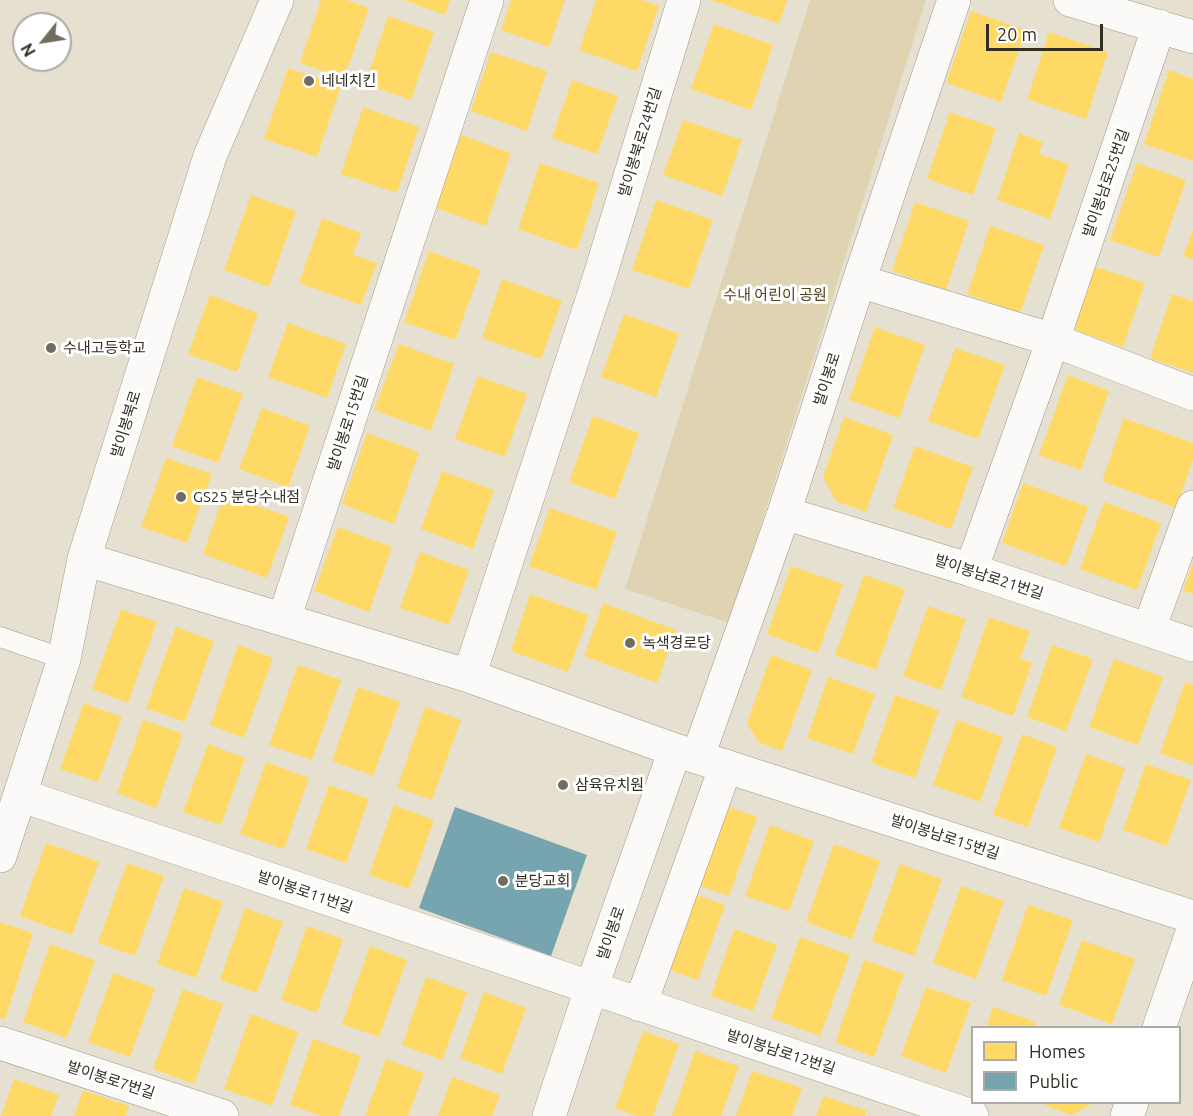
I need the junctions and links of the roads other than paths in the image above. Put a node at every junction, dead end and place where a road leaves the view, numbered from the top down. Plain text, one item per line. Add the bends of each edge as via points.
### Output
1 (277, 0) edge
2 (487, 0) edge
3 (684, 0) edge
4 (954, 0) edge
5 (1070, 0) edge
6 (1159, 26) junction
7 (1193, 37) edge
8 (859, 280) junction
9 (1053, 340) junction
10 (1193, 394) edge
11 (1193, 507) edge
12 (784, 513) junction
13 (84, 559) junction
14 (971, 570) junction
15 (284, 620) junction
16 (1149, 629) junction
17 (0, 637) edge
18 (1193, 645) edge
19 (64, 659) junction
20 (469, 676) junction
21 (700, 757) junction
22 (20, 795) junction
23 (0, 856) edge
24 (1193, 917) edge
25 (1193, 930) edge
26 (591, 989) junction
27 (640, 1005) junction
28 (1160, 1026) edge
29 (0, 1043) edge
30 (222, 1116) edge
31 (549, 1116) edge
32 (972, 1116) edge

1 - 13 street, 발이봉북로 via 210,156
2 - 15 street, 발이봉로15번길
3 - 20 street, 발이봉북로24번길 via 597,285
4 - 8 street, 발이봉로
5 - 6 street
6 - 7 street
6 - 9 street, 발이봉남로25번길
8 - 9 street
8 - 12 street, 발이봉로
9 - 10 street
9 - 14 street, 발이봉남로25번길
11 - 16 street
12 - 14 street, 발이봉남로21번길
12 - 21 street, 발이봉로
13 - 15 street
13 - 19 street, 발이봉북로
14 - 16 street, 발이봉남로21번길
15 - 20 street
16 - 18 street, 발이봉남로21번길
17 - 19 lane
19 - 22 street, 발이봉북로
20 - 21 street
21 - 24 street, 발이봉남로15번길
21 - 26 street, 발이봉로
21 - 27 street
22 - 23 street, 발이봉북로
22 - 26 street, 발이봉로11번길
25 - 28 street
26 - 27 street, 발이봉남로12번길
26 - 31 street, 발이봉로
27 - 32 street, 발이봉남로12번길
29 - 30 street, 발이봉로7번길

